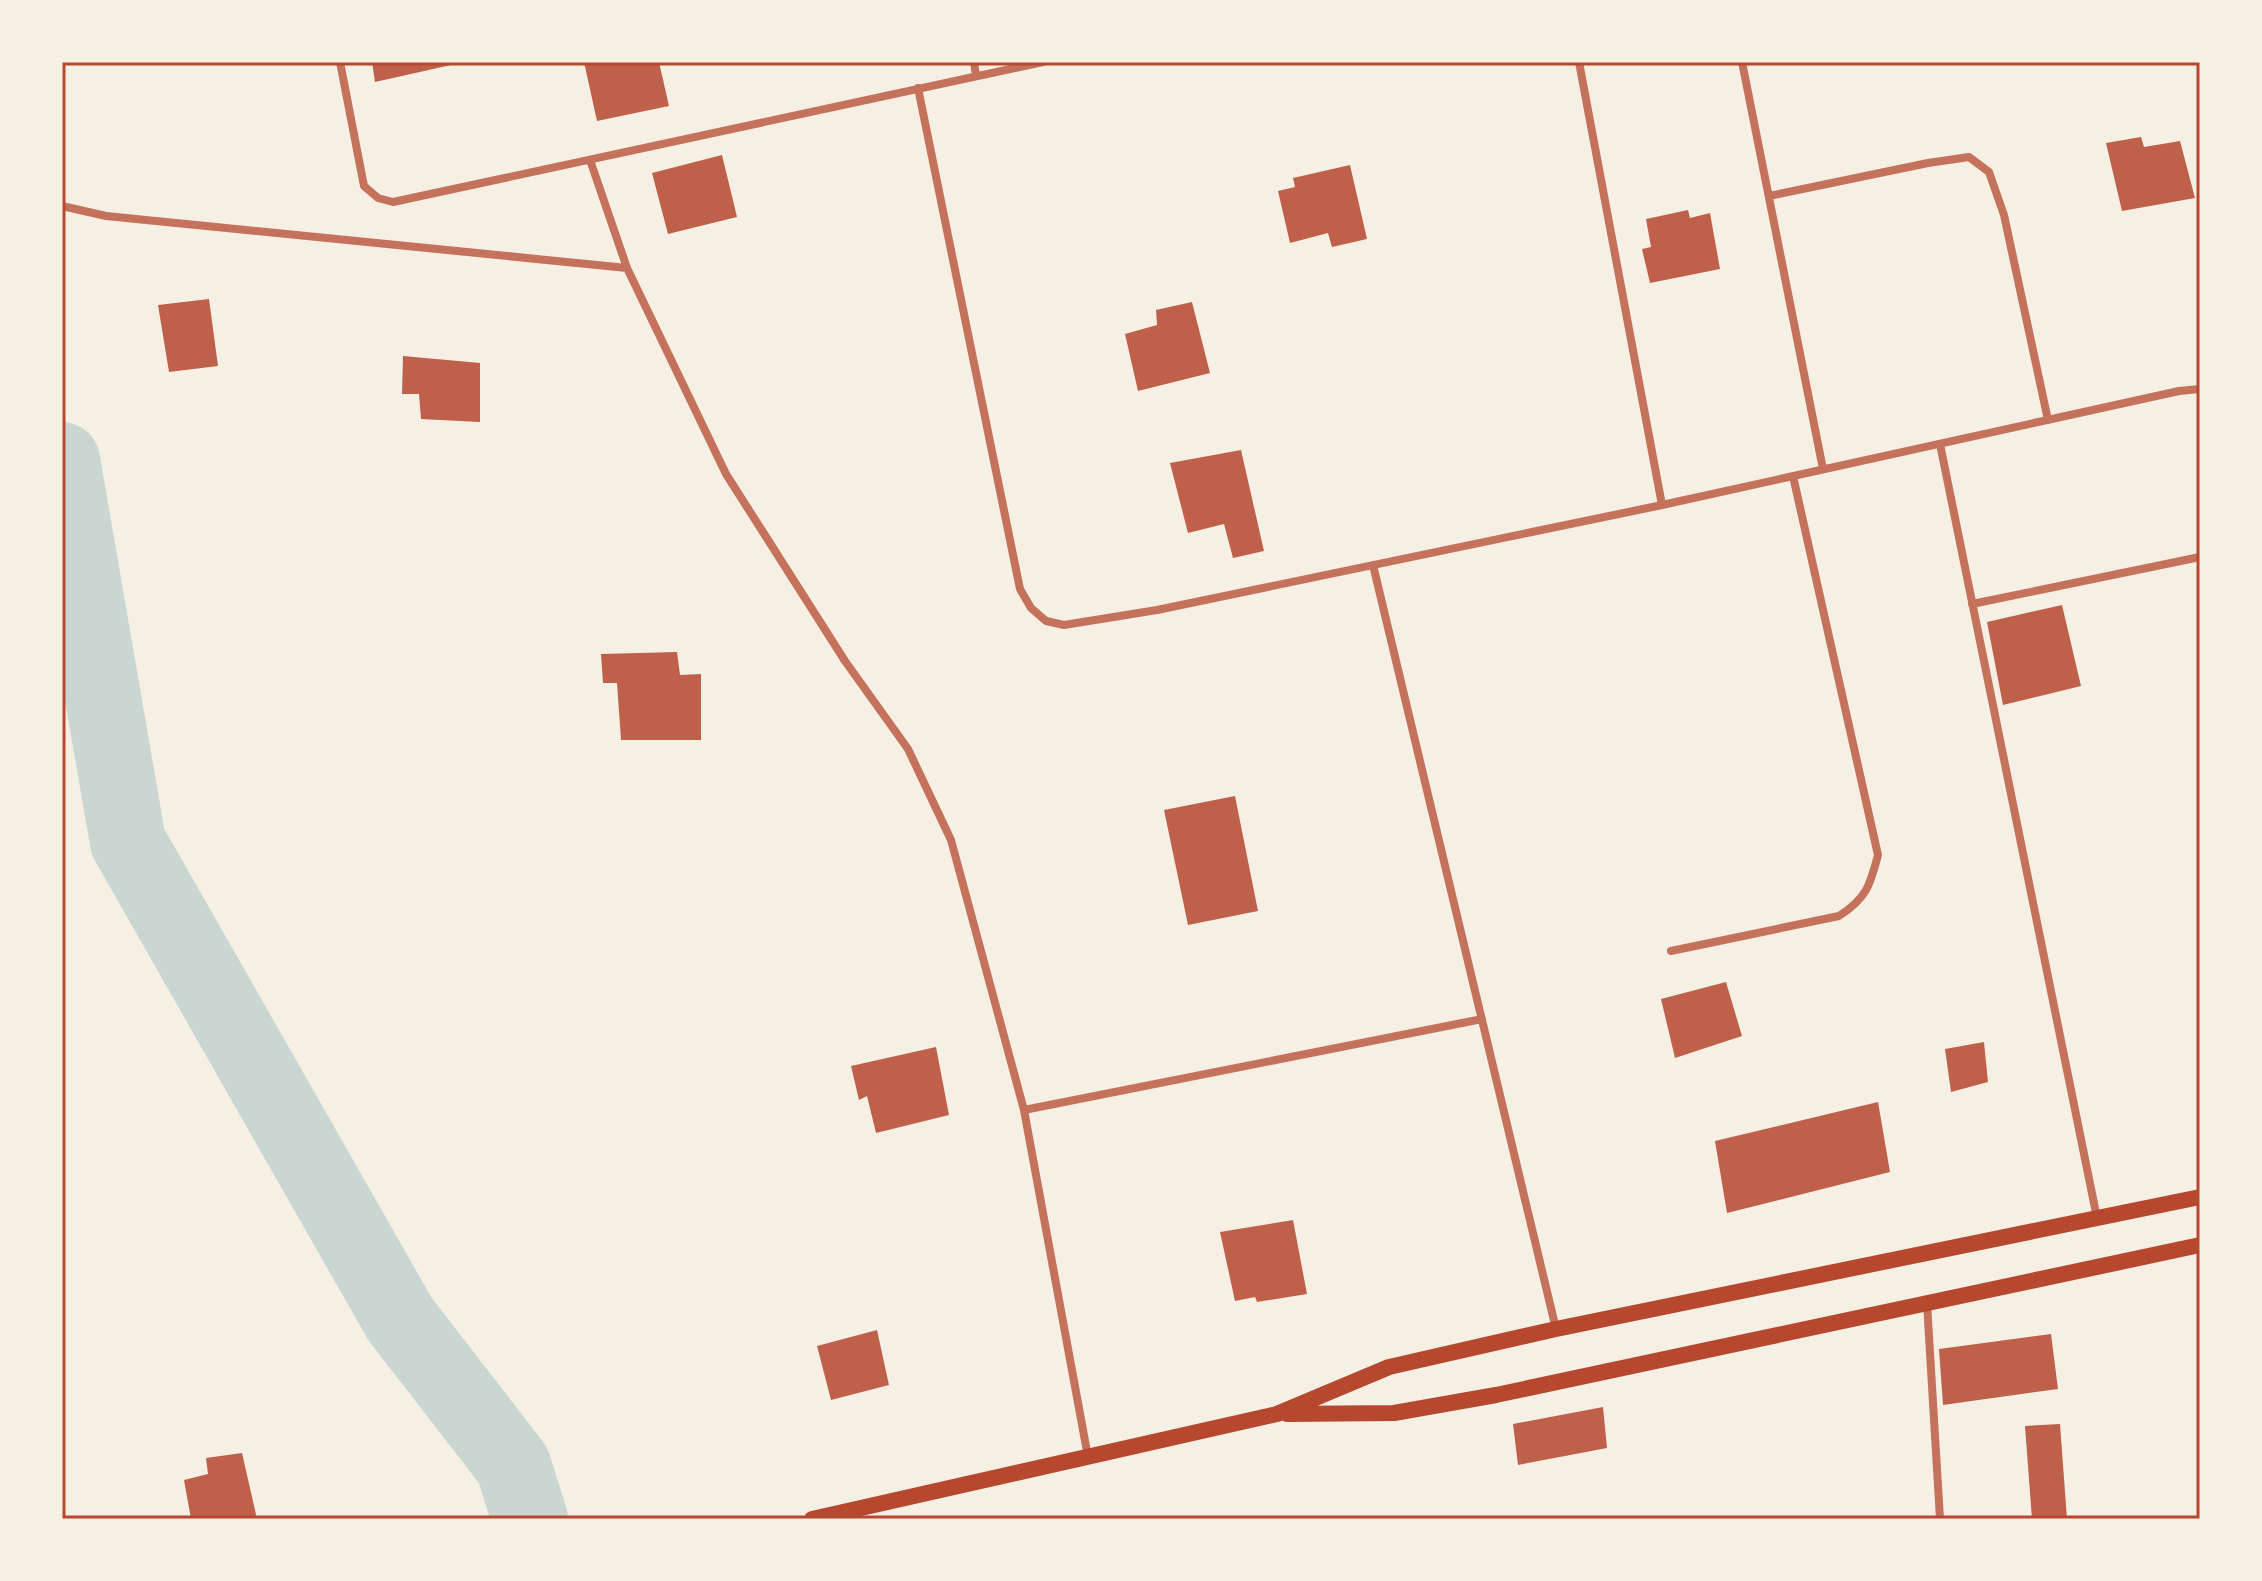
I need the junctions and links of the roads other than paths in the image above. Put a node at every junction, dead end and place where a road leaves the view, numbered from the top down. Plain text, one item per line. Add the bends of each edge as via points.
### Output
1 (340, 62) edge
2 (974, 62) edge
3 (1043, 62) edge
4 (1579, 62) edge
5 (1742, 62) edge
6 (976, 76) junction
7 (918, 88) junction
8 (590, 160) junction
9 (1769, 196) junction
10 (62, 206) edge
11 (627, 268) junction
12 (2200, 389) edge
13 (2048, 420) junction
14 (1940, 444) junction
15 (1823, 469) junction
16 (1793, 476) junction
17 (1662, 505) junction
18 (2200, 557) edge
19 (1373, 565) junction
20 (1972, 604) junction
21 (1671, 951) dead end
22 (1482, 1019) junction
23 (1024, 1110) junction
24 (2200, 1197) edge
25 (2097, 1218) junction
26 (2200, 1245) edge
27 (1927, 1303) junction
28 (1556, 1329) junction
29 (1277, 1414) junction
30 (1088, 1457) junction
31 (812, 1519) edge
32 (1940, 1519) edge

1 - 8 street via 359,171 364,186 378,198 406,200
2 - 6 street
3 - 6 street
4 - 17 street
5 - 9 street
6 - 7 street
7 - 8 street
7 - 19 street via 1020,589 1031,608 1046,621 1064,625
8 - 11 street
9 - 13 street via 1969,157 1989,172 2004,215
9 - 15 street
10 - 11 street via 106,216
11 - 23 street via 726,474 908,749 951,840
12 - 13 street
13 - 14 street
14 - 15 street
14 - 20 street
15 - 16 street
16 - 17 street
16 - 21 street via 1878,855 1869,886 1858,903 1839,916
17 - 19 street
18 - 20 street
19 - 22 street
20 - 25 street
22 - 23 street
22 - 28 street
23 - 30 street
24 - 25 main road
25 - 28 main road
26 - 27 main road
27 - 29 main road via 1394,1413
27 - 32 street
28 - 29 main road via 1389,1367
29 - 30 main road
30 - 31 main road

